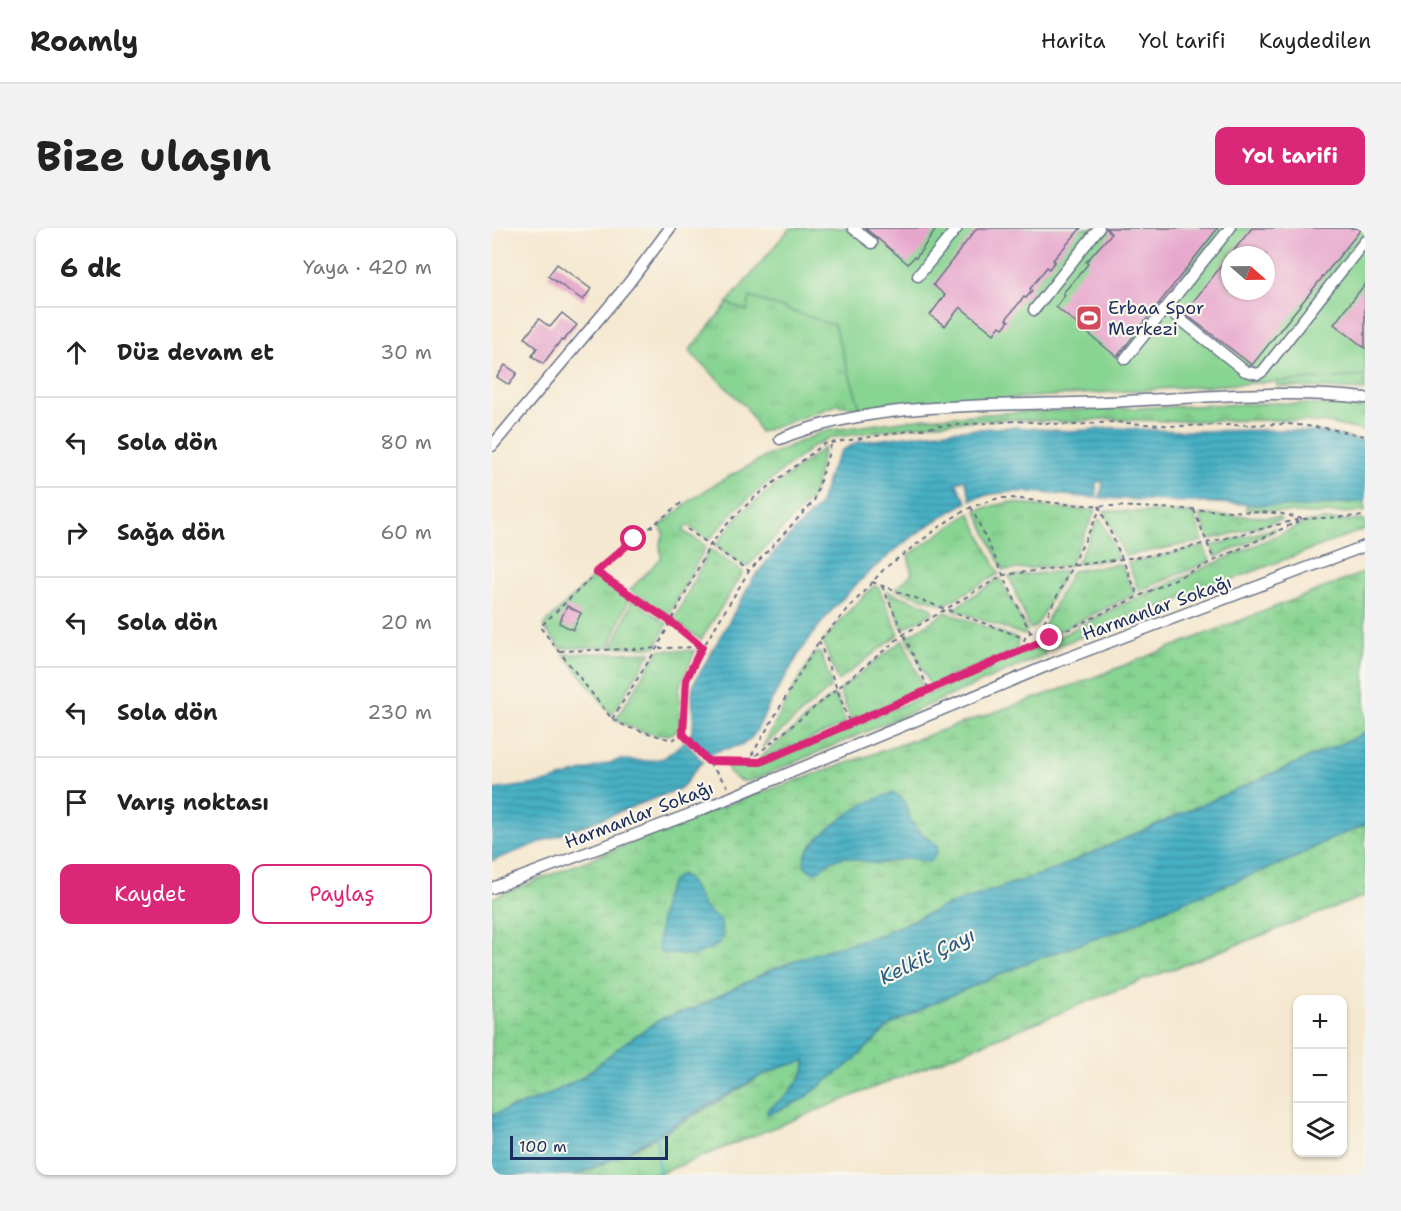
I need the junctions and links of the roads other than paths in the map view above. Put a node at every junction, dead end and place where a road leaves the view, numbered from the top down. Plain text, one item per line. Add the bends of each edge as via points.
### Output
1 (670, 228) edge
2 (853, 228) edge
3 (957, 228) edge
4 (1099, 228) edge
5 (1230, 228) edge
6 (1365, 241) edge
7 (872, 243) dead end
8 (918, 276) dead end
9 (1166, 308) junction
10 (1034, 310) dead end
11 (1125, 359) dead end
12 (1365, 398) edge
13 (780, 439) dead end
14 (492, 446) edge
15 (1365, 546) edge
16 (492, 888) edge

1 - 14 street
2 - 7 street
3 - 8 street
4 - 10 street
5 - 9 street
6 - 9 street via 1258,374 1245,371
9 - 11 street
12 - 13 street via 1277,394 962,407 826,424
15 - 16 street, Harmanlar Sokağı via 1054,663 735,796

